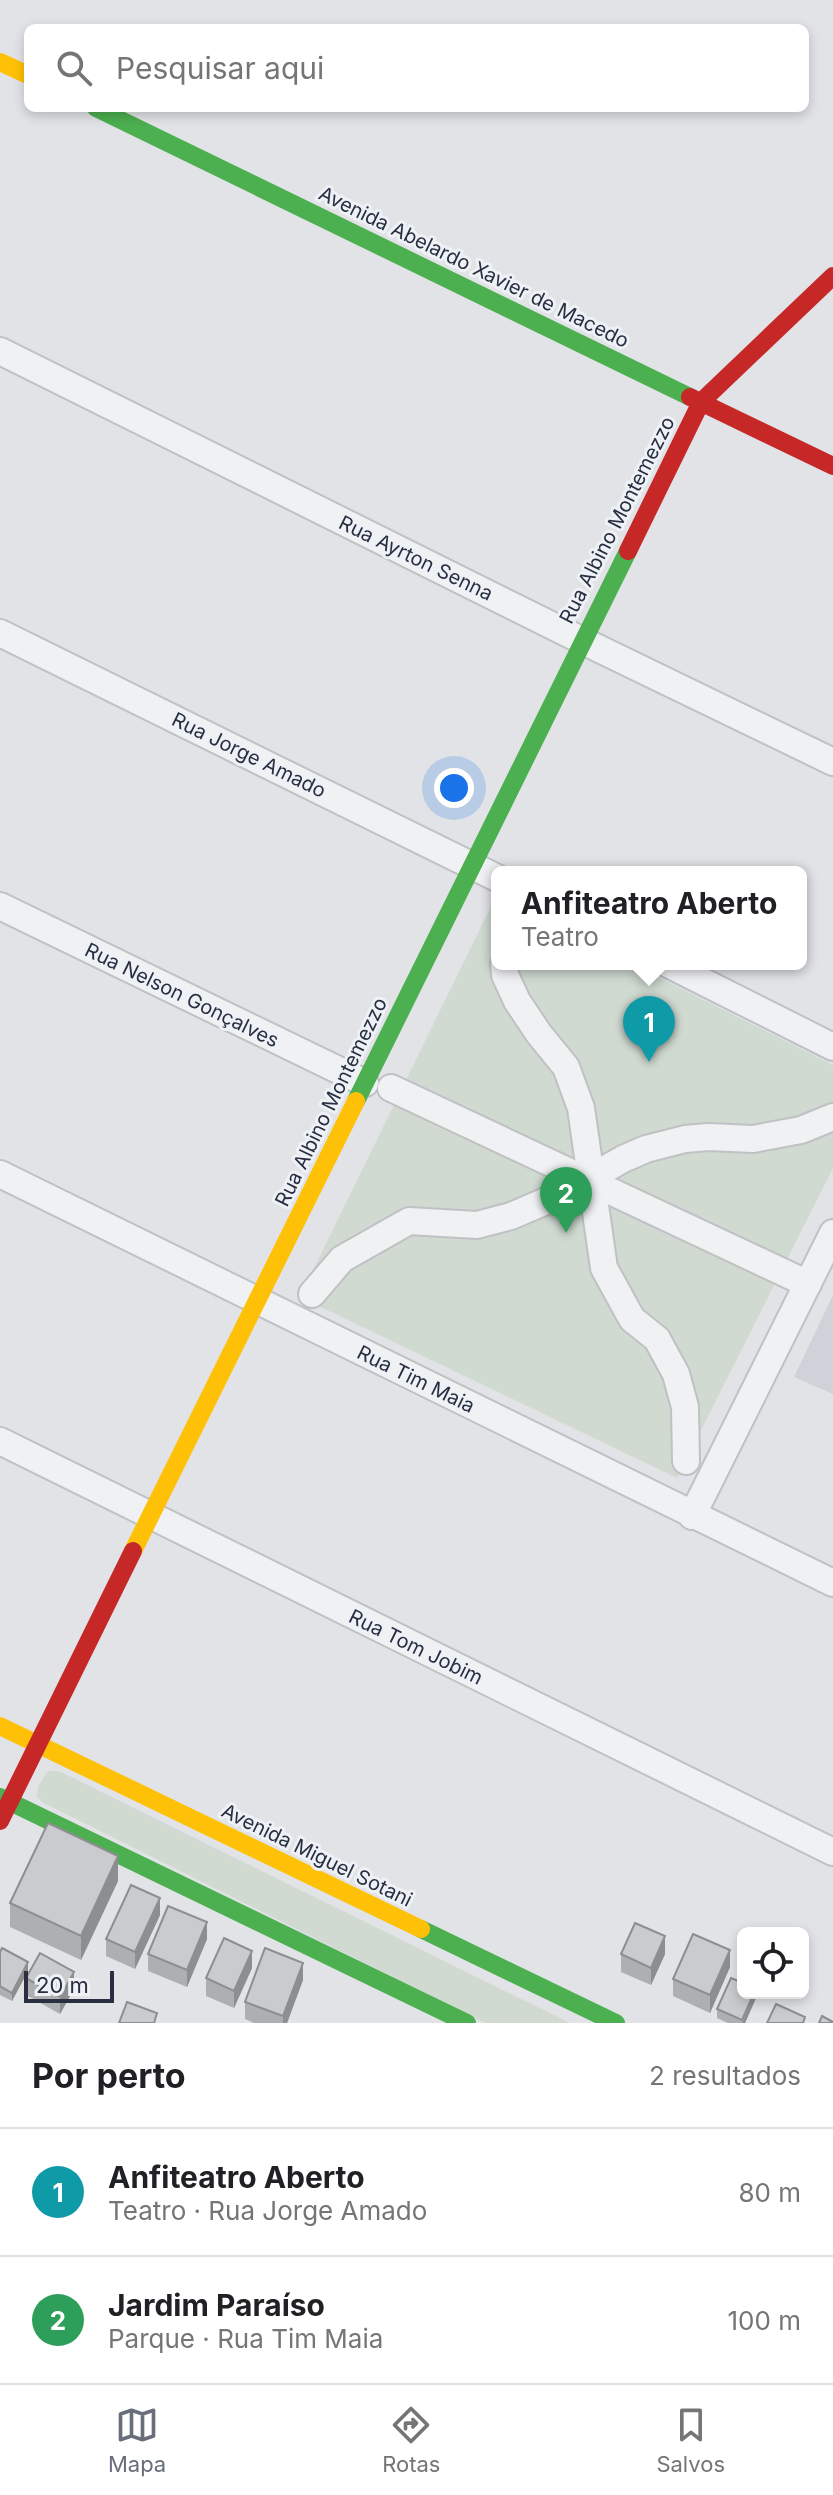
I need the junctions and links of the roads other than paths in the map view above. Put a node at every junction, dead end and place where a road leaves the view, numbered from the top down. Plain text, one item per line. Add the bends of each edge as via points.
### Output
1 (0, 62) edge
2 (24, 73) edge
3 (104, 112) edge
4 (833, 276) edge
5 (0, 351) edge
6 (701, 402) junction
7 (833, 466) edge
8 (0, 633) edge
9 (581, 640) junction
10 (833, 762) edge
11 (472, 865) junction
12 (491, 875) edge
13 (0, 906) edge
14 (505, 970) edge
15 (680, 970) edge
16 (833, 1047) edge
17 (365, 1083) junction
18 (391, 1088) dead end
19 (833, 1117) edge
20 (0, 1174) edge
21 (591, 1180) junction
22 (833, 1233) edge
23 (808, 1284) junction
24 (312, 1294) dead end
25 (257, 1301) junction
26 (0, 1441) edge
27 (686, 1461) dead end
28 (151, 1516) junction
29 (692, 1516) junction
30 (833, 1583) edge
31 (0, 1726) edge
32 (38, 1745) junction
33 (5, 1799) edge
34 (0, 1821) edge
35 (833, 1852) edge
36 (467, 2023) edge
37 (616, 2023) edge

1 - 2 street
3 - 6 street, Avenida Abelardo Xavier de Macedo
4 - 6 street, Rua Albino Montemezzo
5 - 9 street, Rua Ayrton Senna
6 - 7 street, Avenida Abelardo Xavier de Macedo
6 - 9 street, Rua Albino Montemezzo
8 - 11 street, Rua Jorge Amado
9 - 10 street, Rua Ayrton Senna
9 - 11 street, Rua Albino Montemezzo
11 - 12 street, Rua Jorge Amado
11 - 17 street, Rua Albino Montemezzo
13 - 17 street, Rua Nelson Gonçalves
14 - 21 street via 517,1001 566,1067 581,1108
15 - 16 street
17 - 25 street, Rua Albino Montemezzo
18 - 21 street
19 - 21 street via 801,1130 753,1139 685,1139 646,1149
20 - 25 street, Rua Tim Maia
21 - 23 street
21 - 24 street via 511,1216 477,1225 409,1221 342,1259
21 - 27 street via 604,1268 632,1319 657,1339 676,1374 685,1407
22 - 23 street
23 - 29 street
25 - 28 street, Rua Albino Montemezzo
25 - 29 street, Rua Tim Maia
26 - 28 street, Rua Tom Jobim
28 - 32 street, Rua Albino Montemezzo
28 - 35 street, Rua Tom Jobim
29 - 30 street, Rua Tim Maia
31 - 32 street, Avenida Miguel Sotani
32 - 33 street, Rua Albino Montemezzo
32 - 37 street, Avenida Miguel Sotani
33 - 34 street, Rua Albino Montemezzo
33 - 36 street

